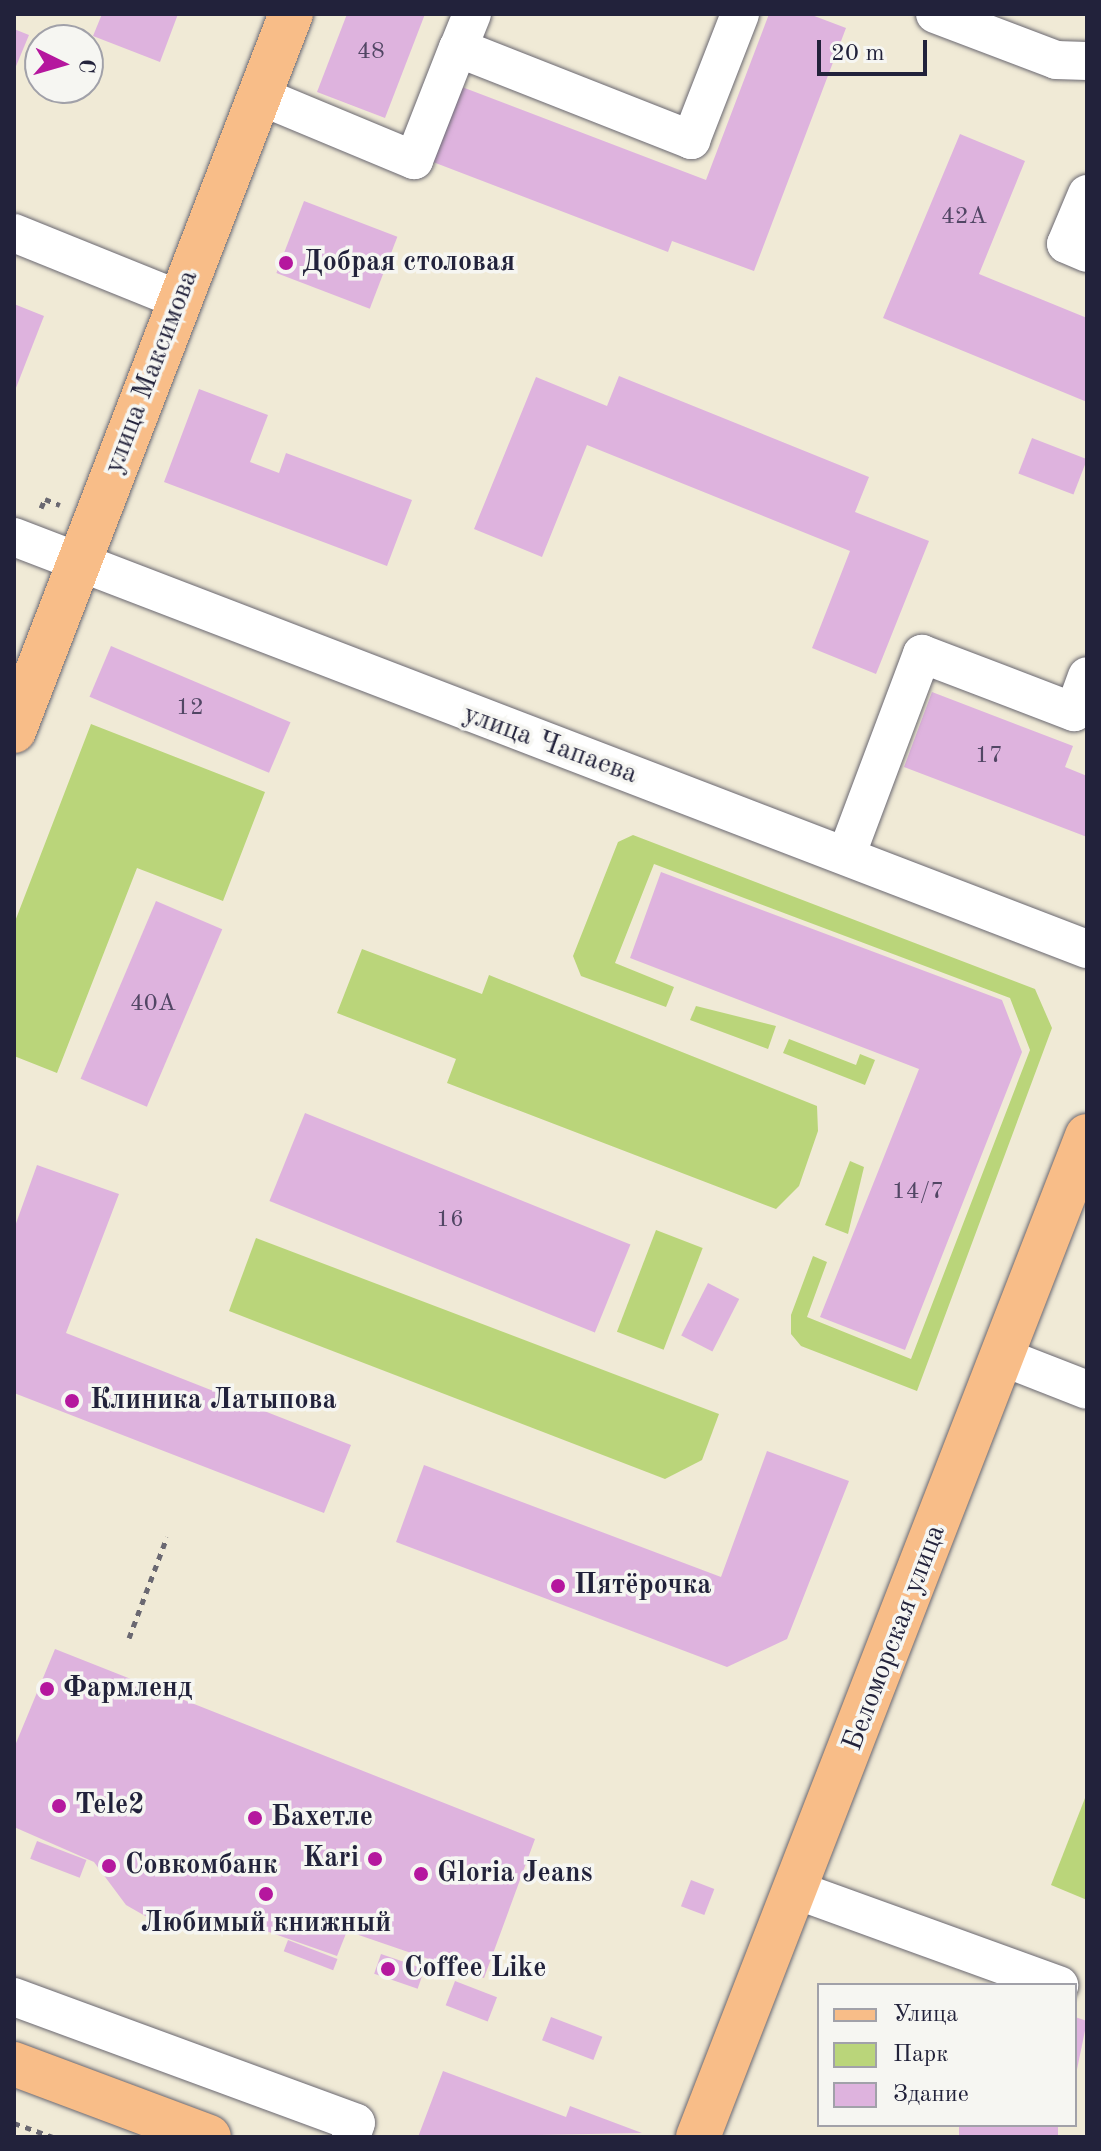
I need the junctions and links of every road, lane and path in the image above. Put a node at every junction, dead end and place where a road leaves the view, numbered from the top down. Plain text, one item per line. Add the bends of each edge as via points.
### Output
1 (291, 14) edge
2 (740, 14) edge
3 (935, 14) edge
4 (465, 31) edge
5 (1087, 61) edge
6 (260, 96) junction
7 (1087, 194) edge
8 (14, 233) edge
9 (1087, 253) edge
10 (180, 300) junction
11 (14, 537) edge
12 (80, 561) junction
13 (1087, 676) edge
14 (14, 731) edge
15 (846, 856) junction
16 (1087, 949) edge
17 (1087, 1136) edge
18 (1003, 1357) junction
19 (1087, 1390) edge
20 (167, 1537) dead end
21 (129, 1638) dead end
22 (796, 1890) junction
23 (1053, 1983) edge
24 (14, 1997) edge
25 (14, 2064) edge
26 (14, 2123) edge
27 (53, 2137) edge
28 (209, 2137) edge
29 (351, 2137) edge
30 (698, 2137) edge

1 - 6 main road, улица Максимова
2 - 4 street via 691,140
3 - 5 street via 1056,60
4 - 6 street via 414,160
6 - 10 main road, улица Максимова
7 - 9 street via 1066,244
8 - 10 street
10 - 12 main road, улица Максимова
11 - 12 street, улица Чапаева
12 - 14 main road, улица Максимова
12 - 15 street, улица Чапаева
13 - 15 street via 1074,712 922,654
15 - 16 street, улица Чапаева
17 - 18 main road, Беломорская улица
18 - 19 street
18 - 22 main road, Беломорская улица
20 - 21 path
22 - 23 street
22 - 30 main road, Беломорская улица
24 - 29 street via 356,2123
25 - 28 main road
26 - 27 path

